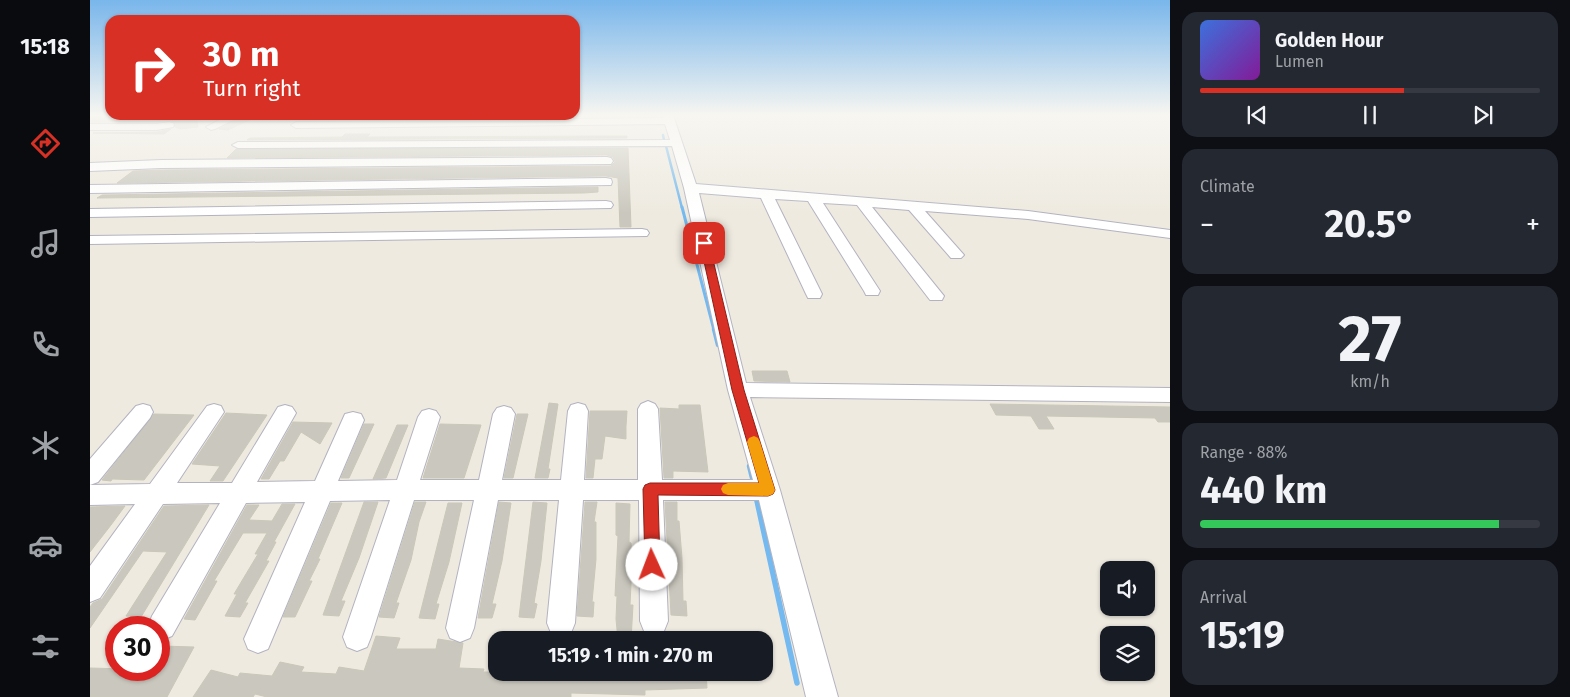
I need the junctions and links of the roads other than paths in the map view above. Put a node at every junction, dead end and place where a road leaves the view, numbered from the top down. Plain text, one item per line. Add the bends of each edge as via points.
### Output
1 (375, 148) edge
2 (607, 148) edge
3 (679, 148) edge
4 (607, 161) junction
5 (365, 162) junction
6 (128, 165) junction
7 (90, 167) edge
8 (606, 182) junction
9 (348, 185) junction
10 (691, 188) junction
11 (93, 190) edge
12 (766, 194) junction
13 (813, 198) junction
14 (860, 202) junction
15 (914, 206) junction
16 (330, 209) junction
17 (90, 213) edge
18 (607, 219) junction
19 (642, 233) dead end
20 (1170, 234) edge
21 (310, 237) junction
22 (90, 240) edge
23 (956, 255) dead end
24 (872, 291) dead end
25 (814, 294) dead end
26 (936, 296) dead end
27 (738, 390) junction
28 (1170, 395) edge
29 (648, 409) dead end
30 (578, 411) dead end
31 (143, 412) dead end
32 (214, 412) dead end
33 (285, 413) dead end
34 (504, 414) dead end
35 (429, 417) dead end
36 (353, 420) dead end
37 (90, 475) edge
38 (650, 489) junction
39 (406, 490) junction
40 (768, 490) junction
41 (488, 491) junction
42 (572, 491) junction
43 (322, 492) junction
44 (238, 494) junction
45 (90, 495) edge
46 (156, 495) junction
47 (90, 589) edge
48 (168, 616) edge
49 (654, 621) dead end
50 (561, 623) dead end
51 (460, 628) dead end
52 (357, 637) dead end
53 (258, 640) dead end
54 (822, 697) edge

1 - 5 street
2 - 4 street
3 - 10 street
4 - 5 street
4 - 8 street
5 - 6 street
5 - 9 street
6 - 7 street
6 - 11 street
8 - 9 street
8 - 18 street
9 - 11 street
9 - 16 street
10 - 12 street
10 - 27 street
12 - 13 street
12 - 25 street
13 - 14 street
13 - 24 street
14 - 15 street
14 - 26 street
15 - 20 street via 1044,217
15 - 23 street
16 - 17 street
16 - 18 street
16 - 21 street
18 - 19 street
18 - 21 street
21 - 22 street
27 - 28 street
27 - 40 street
29 - 38 street
30 - 42 street
31 - 37 street
32 - 46 street
33 - 44 street
34 - 41 street
35 - 39 street
36 - 43 street
38 - 40 street
38 - 42 street
38 - 49 street
39 - 41 street
39 - 43 street
39 - 52 street
40 - 54 street
41 - 42 street
41 - 51 street
42 - 50 street
43 - 44 street
43 - 53 street
44 - 46 street
44 - 48 street
45 - 46 street
46 - 47 street

